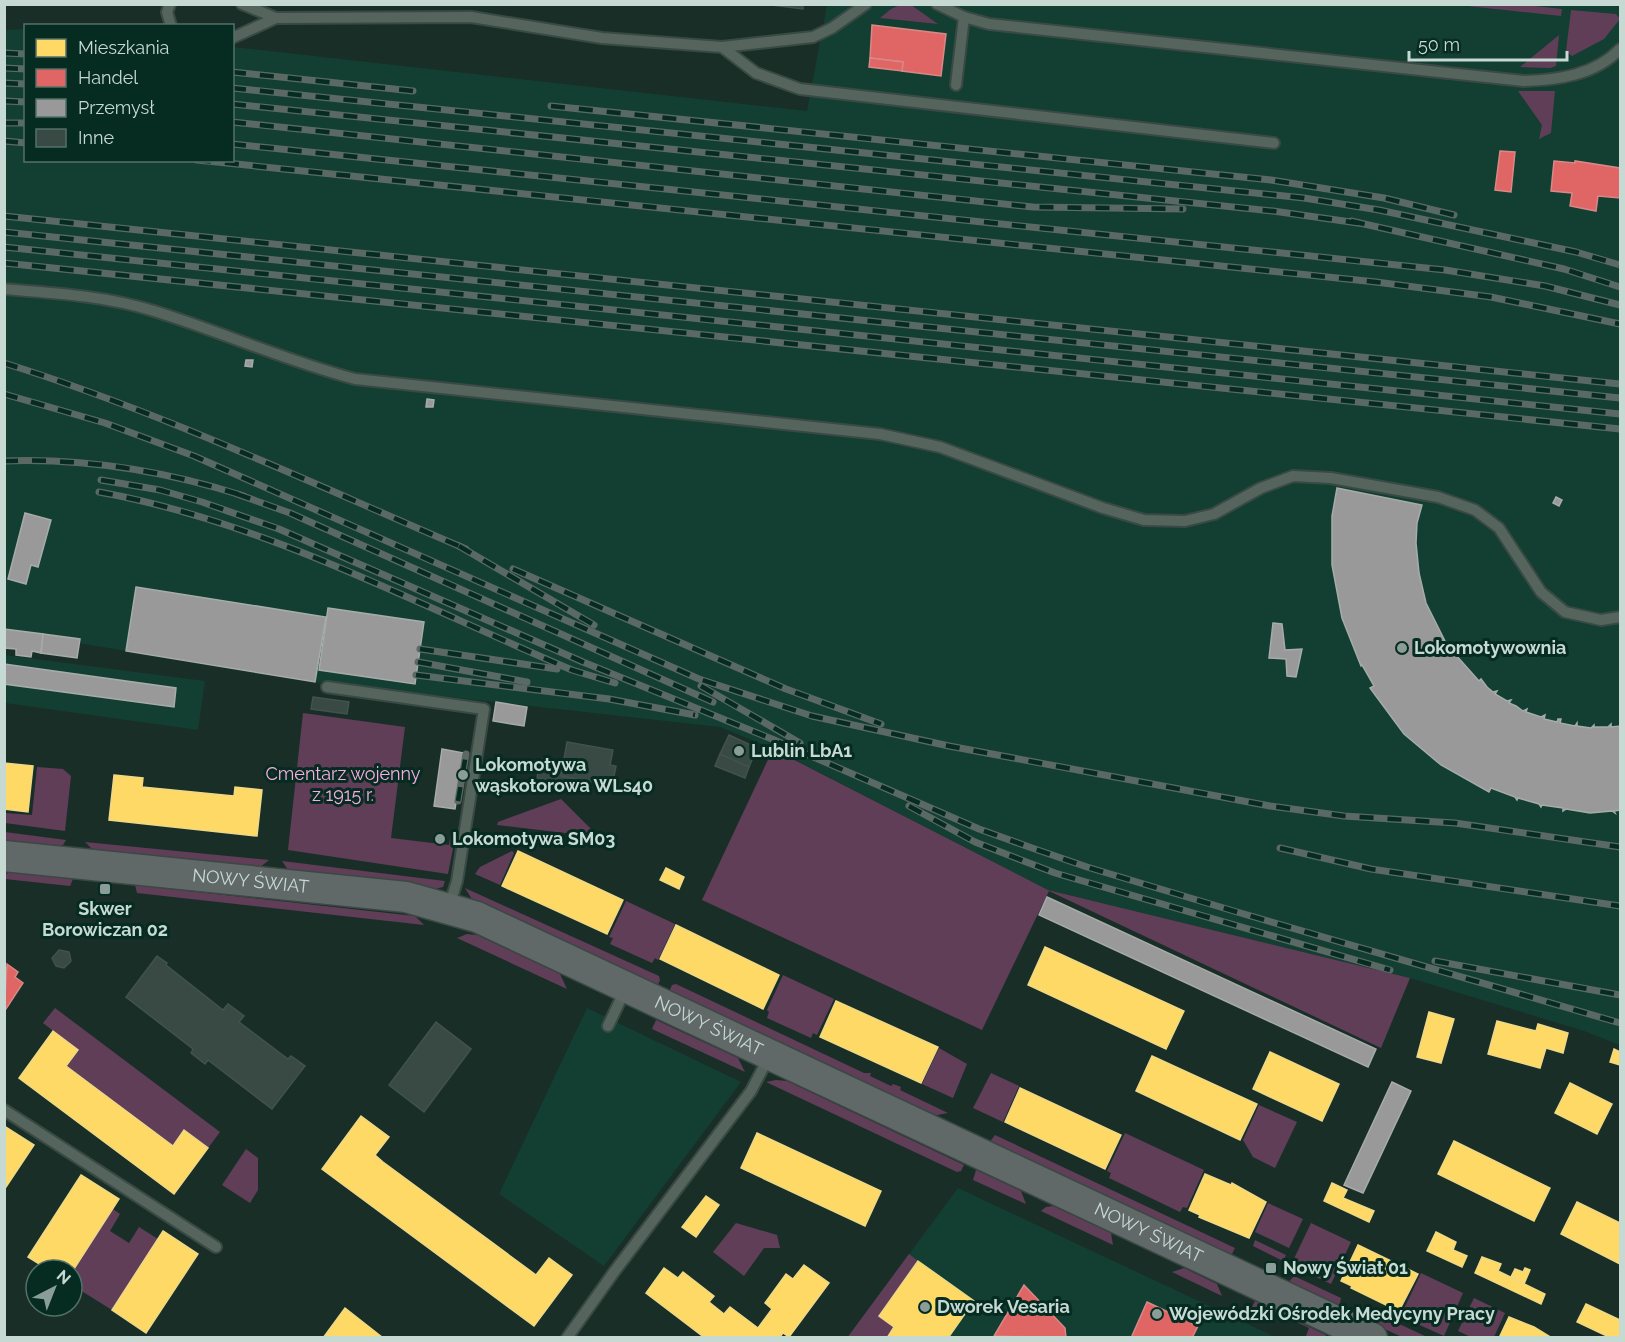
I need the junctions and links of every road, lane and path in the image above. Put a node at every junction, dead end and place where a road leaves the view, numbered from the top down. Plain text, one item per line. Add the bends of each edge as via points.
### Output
1 (170, 4) edge
2 (242, 4) edge
3 (866, 4) edge
4 (937, 4) edge
5 (964, 17) junction
6 (276, 18) junction
7 (170, 24) edge
8 (234, 37) edge
9 (723, 48) junction
10 (1620, 49) edge
11 (956, 85) dead end
12 (1274, 143) dead end
13 (4, 289) edge
14 (1620, 617) edge
15 (327, 687) dead end
16 (4, 856) edge
17 (449, 907) junction
18 (626, 988) junction
19 (608, 1026) dead end
20 (770, 1055) junction
21 (4, 1110) edge
22 (216, 1247) dead end
23 (567, 1338) edge
24 (1372, 1338) edge

1 - 7 lane via 166,12
2 - 6 lane
3 - 9 lane via 813,36
4 - 5 lane
5 - 10 lane via 989,24 1524,81 1560,80 1590,69
5 - 11 lane
6 - 8 lane
6 - 9 lane via 471,17 602,38
9 - 12 lane via 756,73 800,89
13 - 14 lane via 97,297 154,311 309,367 355,378 879,434 940,447 1144,520 1185,522 1214,514 1261,488 1293,476 1331,478 1438,496 1475,510 1499,528 1541,592 1565,612 1601,620
15 - 17 lane via 484,710 458,881
16 - 17 street, NOWY ŚWIAT via 406,897
17 - 18 street, NOWY ŚWIAT
18 - 19 lane
18 - 20 street, NOWY ŚWIAT
20 - 23 lane via 751,1091
20 - 24 street, NOWY ŚWIAT
21 - 22 lane

